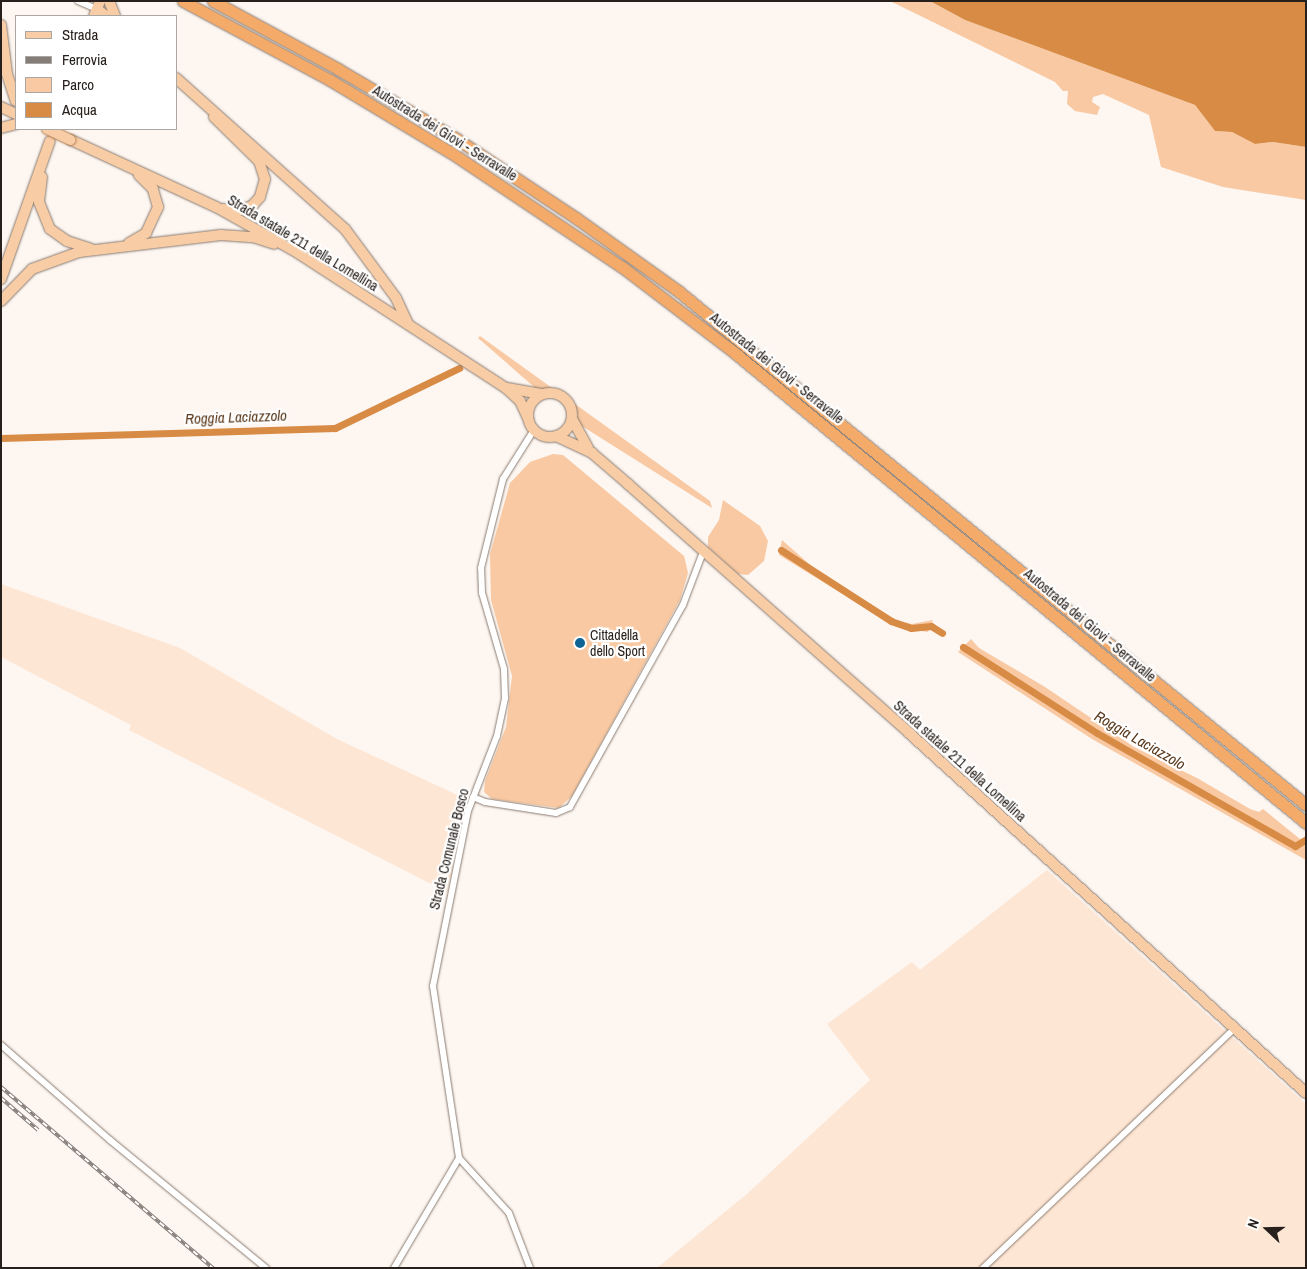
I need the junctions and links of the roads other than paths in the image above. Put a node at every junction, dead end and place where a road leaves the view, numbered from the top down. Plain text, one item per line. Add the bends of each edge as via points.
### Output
1 (78, 1) edge
2 (109, 1) edge
3 (183, 1) edge
4 (213, 1) edge
5 (97, 9) edge
6 (115, 15) edge
7 (1, 25) edge
8 (3, 42) junction
9 (1, 56) edge
10 (178, 80) edge
11 (15, 99) edge
12 (202, 102) junction
13 (1, 107) edge
14 (15, 114) edge
15 (15, 124) edge
16 (1, 128) edge
17 (49, 130) edge
18 (50, 141) dead end
19 (46, 154) junction
20 (117, 160) junction
21 (216, 207) junction
22 (26, 208) junction
23 (121, 247) junction
24 (94, 250) junction
25 (298, 253) junction
26 (1, 254) edge
27 (1, 279) edge
28 (1, 301) edge
29 (408, 324) junction
30 (506, 388) junction
31 (543, 394) junction
32 (528, 418) junction
33 (572, 419) junction
34 (534, 430) junction
35 (556, 436) junction
36 (592, 453) junction
37 (703, 552) junction
38 (473, 797) junction
39 (1306, 805) edge
40 (1306, 823) edge
41 (1234, 1029) junction
42 (1, 1046) edge
43 (1306, 1093) edge
44 (459, 1158) junction
45 (266, 1268) edge
46 (394, 1268) edge
47 (530, 1268) edge
48 (983, 1268) edge

1 - 5 street
2 - 6 main road
3 - 40 highway, Autostrada dei Giovi - Serravalle via 337,84 442,147 622,267 736,354
4 - 39 highway, Autostrada dei Giovi - Serravalle via 457,139 670,284
7 - 8 main road
8 - 9 main road
8 - 11 main road
10 - 12 main road
12 - 21 main road via 259,161 265,179 260,197 252,206 238,210
12 - 29 main road via 345,228 396,298
13 - 14 main road
15 - 16 main road
17 - 20 main road, Strada statale 211 della Lomellina, bridge
18 - 19 main road
19 - 22 main road
19 - 24 main road via 39,202 45,221 66,241
20 - 21 main road, Strada statale 211 della Lomellina
20 - 23 main road via 148,182 158,207 146,233
21 - 25 main road, Strada statale 211 della Lomellina
22 - 26 main road
22 - 27 main road
23 - 24 main road
23 - 25 main road via 236,235
24 - 28 main road via 62,256 40,265 19,279
25 - 29 main road, Strada statale 211 della Lomellina
29 - 30 main road, Strada statale 211 della Lomellina
30 - 31 main road, Strada statale 211 della Lomellina
30 - 32 main road, Strada statale 211 della Lomellina via 520,401
31 - 32 main road via 530,405
31 - 33 main road, Strada statale 211 della Lomellina via 556,393 565,398 572,410
32 - 34 main road, Strada statale 211 della Lomellina
33 - 35 main road via 565,432
33 - 36 main road, Strada statale 211 della Lomellina
34 - 35 main road, Strada statale 211 della Lomellina via 542,435
34 - 38 street, Strada Comunale Bosco via 503,479 481,568 482,593 506,683 499,728
35 - 36 main road, Strada statale 211 della Lomellina
36 - 37 main road, Strada statale 211 della Lomellina
37 - 38 street via 683,605 570,807 556,813 485,802
37 - 41 main road, Strada statale 211 della Lomellina via 909,733
38 - 44 street, Strada Comunale Bosco via 433,986
41 - 43 main road, Strada statale 211 della Lomellina
41 - 48 street
42 - 45 street
44 - 46 street
44 - 47 street via 509,1213

